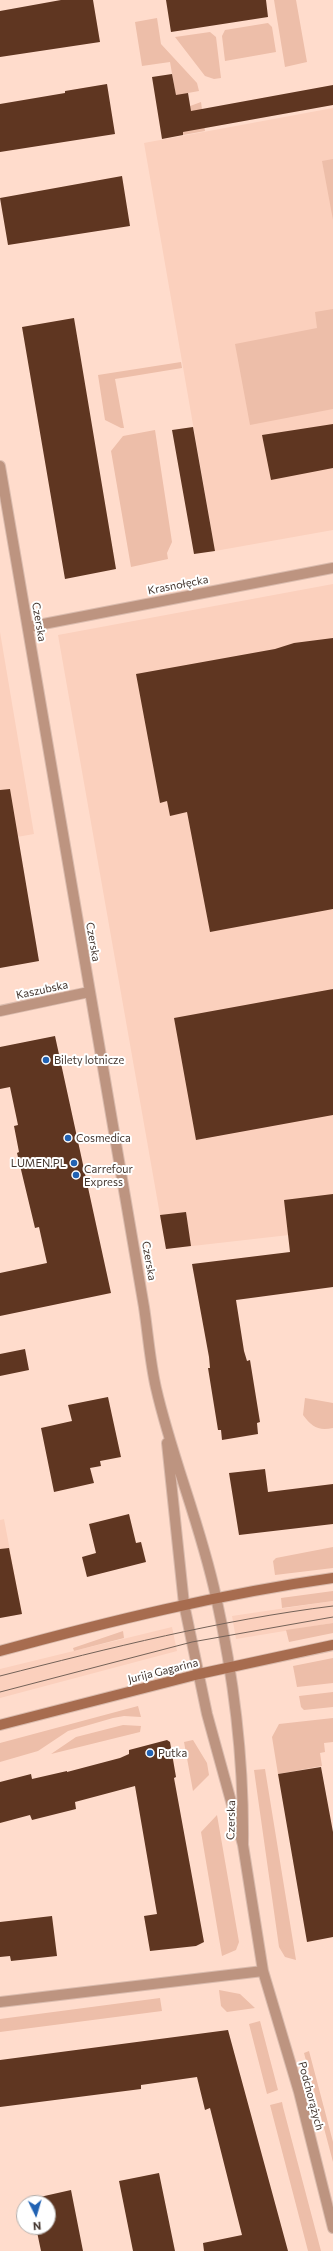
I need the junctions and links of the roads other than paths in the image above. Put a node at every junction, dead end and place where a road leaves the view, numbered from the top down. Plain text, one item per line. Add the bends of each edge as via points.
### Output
1 (0, 466) edge
2 (333, 568) edge
3 (28, 627) junction
4 (89, 992) junction
5 (0, 1011) edge
6 (165, 1422) junction
7 (333, 1578) edge
8 (216, 1597) junction
9 (184, 1604) junction
10 (333, 1645) edge
11 (0, 1651) edge
12 (229, 1668) junction
13 (199, 1674) junction
14 (0, 1725) edge
15 (243, 1845) junction
16 (263, 1972) junction
17 (0, 2002) edge
18 (333, 2228) edge

1 - 3 street, Czerska
2 - 3 street, Krasnołęcka
3 - 4 street, Czerska
4 - 5 street, Kaszubska
4 - 6 street, Czerska via 156,1387
6 - 8 street, Czerska
6 - 9 street, Czerska
7 - 8 main road
8 - 9 main road
8 - 12 street, Czerska
9 - 11 main road
9 - 13 street, Czerska
10 - 12 main road, Jurija Gagarina
12 - 13 main road, Jurija Gagarina
12 - 15 street, Czerska via 240,1741
13 - 14 main road, Jurija Gagarina
13 - 15 street, Czerska via 210,1727
15 - 16 street, Podchorążych
16 - 17 street
16 - 18 street, Podchorążych via 299,2092

